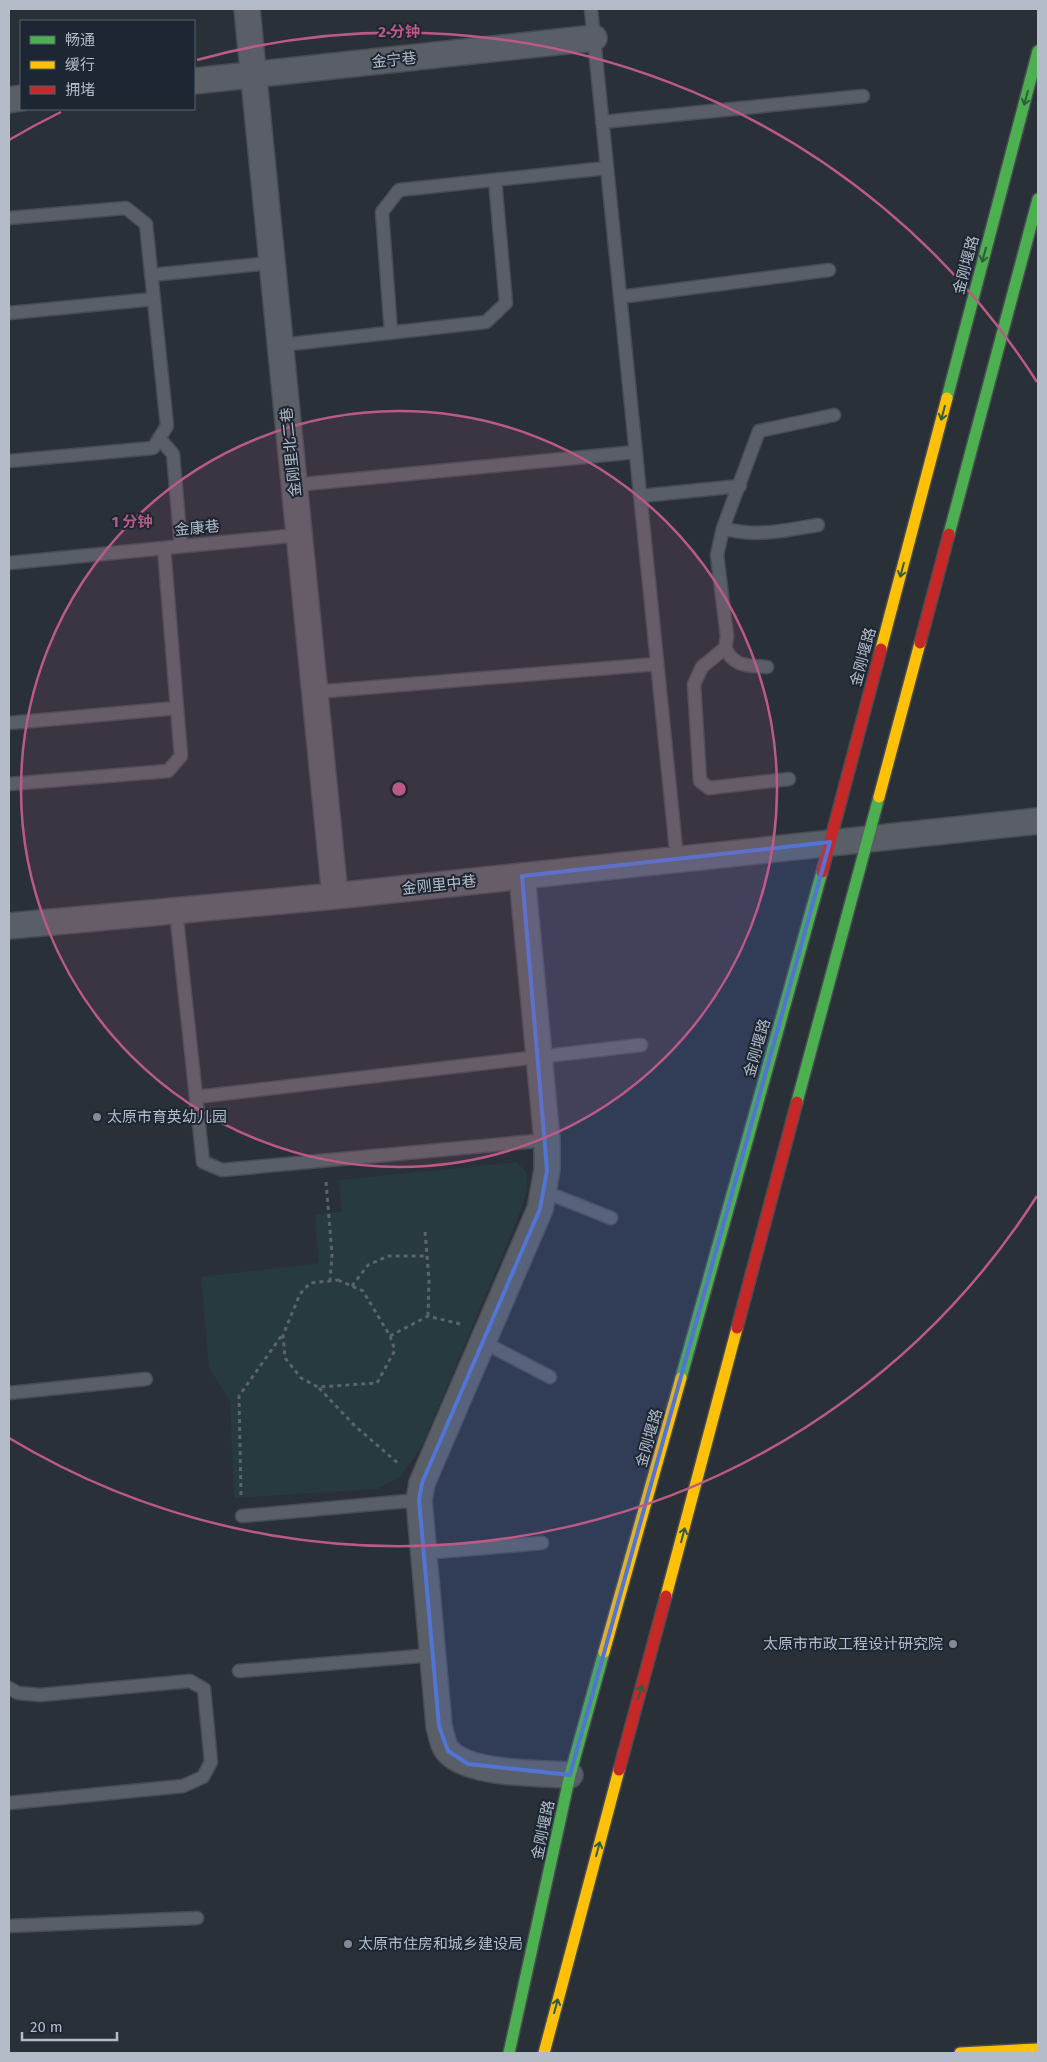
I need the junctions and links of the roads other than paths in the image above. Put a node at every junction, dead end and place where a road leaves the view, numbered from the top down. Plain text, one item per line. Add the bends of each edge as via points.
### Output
1 (247, 9) edge
2 (591, 9) edge
3 (594, 38) junction
4 (1038, 51) edge
5 (254, 76) junction
6 (195, 82) edge
7 (863, 96) dead end
8 (602, 122) junction
9 (607, 168) junction
10 (495, 180) junction
11 (1038, 199) edge
12 (9, 218) edge
13 (272, 263) junction
14 (829, 270) dead end
15 (151, 275) junction
16 (620, 297) junction
17 (154, 299) junction
18 (9, 313) edge
19 (391, 332) junction
20 (280, 345) junction
21 (834, 415) dead end
22 (159, 438) junction
23 (636, 452) junction
24 (9, 462) edge
25 (294, 485) junction
26 (740, 486) junction
27 (640, 496) junction
28 (818, 524) dead end
29 (723, 528) junction
30 (299, 534) junction
31 (181, 546) junction
32 (164, 548) junction
33 (9, 563) edge
34 (725, 648) junction
35 (657, 664) junction
36 (767, 666) dead end
37 (314, 692) junction
38 (177, 708) junction
39 (9, 724) edge
40 (789, 779) dead end
41 (9, 784) edge
42 (1038, 821) edge
43 (870, 838) junction
44 (830, 842) junction
45 (676, 859) junction
46 (522, 876) junction
47 (334, 896) junction
48 (176, 910) junction
49 (9, 926) edge
50 (641, 1045) dead end
51 (539, 1057) junction
52 (196, 1096) junction
53 (547, 1140) junction
54 (543, 1191) junction
55 (611, 1218) dead end
56 (485, 1337) junction
57 (550, 1376) dead end
58 (146, 1379) dead end
59 (9, 1393) edge
60 (421, 1491) junction
61 (242, 1516) road end
62 (542, 1543) dead end
63 (424, 1553) junction
64 (433, 1655) junction
65 (238, 1671) dead end
66 (9, 1688) edge
67 (570, 1775) junction
68 (9, 1803) edge
69 (197, 1918) dead end
70 (9, 1926) edge
71 (1038, 2049) edge
72 (509, 2053) edge
73 (544, 2053) edge
74 (960, 2053) edge

1 - 5 street, 金刚里北二巷
2 - 3 lane
3 - 5 street, 金宁巷
3 - 8 lane
4 -> 44 main road, 金刚堰路
5 - 6 street, 金宁巷
5 - 13 street, 金刚里北二巷
7 - 8 lane
8 - 9 lane
9 - 10 lane
9 - 16 lane
10 - 19 lane via 399,190 382,212
10 - 19 lane via 506,303 486,322
11 - 43 main road
12 - 15 lane via 126,208 146,224
13 - 15 lane
13 - 20 street, 金刚里北二巷
14 - 16 lane
15 - 17 lane
16 - 23 lane
17 - 18 lane
17 - 22 lane via 167,426
19 - 20 lane
20 - 25 street, 金刚里北二巷
21 - 26 lane via 759,431
22 - 24 lane via 153,448
22 - 31 lane via 173,454
23 - 25 lane
23 - 27 lane
25 - 30 street, 金刚里北二巷
26 - 27 lane
26 - 29 lane
27 - 35 lane
28 - 29 lane via 756,534
29 - 34 lane via 717,555 727,636
30 - 31 lane, 金康巷
30 - 37 street, 金刚里北二巷
31 - 32 lane, 金康巷
32 - 33 lane, 金康巷
32 - 38 lane
34 - 36 lane via 730,659 741,665
34 - 40 lane via 702,667 694,684 700,781 709,788
35 - 37 lane
35 - 45 lane
37 - 47 street, 金刚里北二巷
38 - 39 lane
38 - 41 lane via 181,756 168,770
42 - 43 street, 金刚里中巷
43 - 44 street, 金刚里中巷
73 -> 43 main road
44 - 45 street, 金刚里中巷
44 - 67 main road, 金刚堰路
45 - 46 street, 金刚里中巷
46 - 47 street, 金刚里中巷
46 - 51 street
47 - 48 street, 金刚里中巷
48 - 49 street, 金刚里中巷
48 - 52 lane
50 - 51 lane
51 - 52 lane
51 - 53 street
52 - 53 lane via 203,1162 222,1170
53 - 54 street
54 - 55 lane
54 - 56 street via 540,1209
56 - 57 lane
56 - 60 street
58 - 59 lane
60 - 61 lane
60 - 63 street
62 - 63 lane
63 - 64 street
64 - 65 lane
64 - 67 street via 439,1726 448,1751 468,1764 490,1770
66 - 68 lane via 18,1693 40,1695 190,1681 204,1689 211,1762 203,1777 183,1786
67 - 72 main road, 金刚堰路
69 - 70 lane
71 - 74 main road

